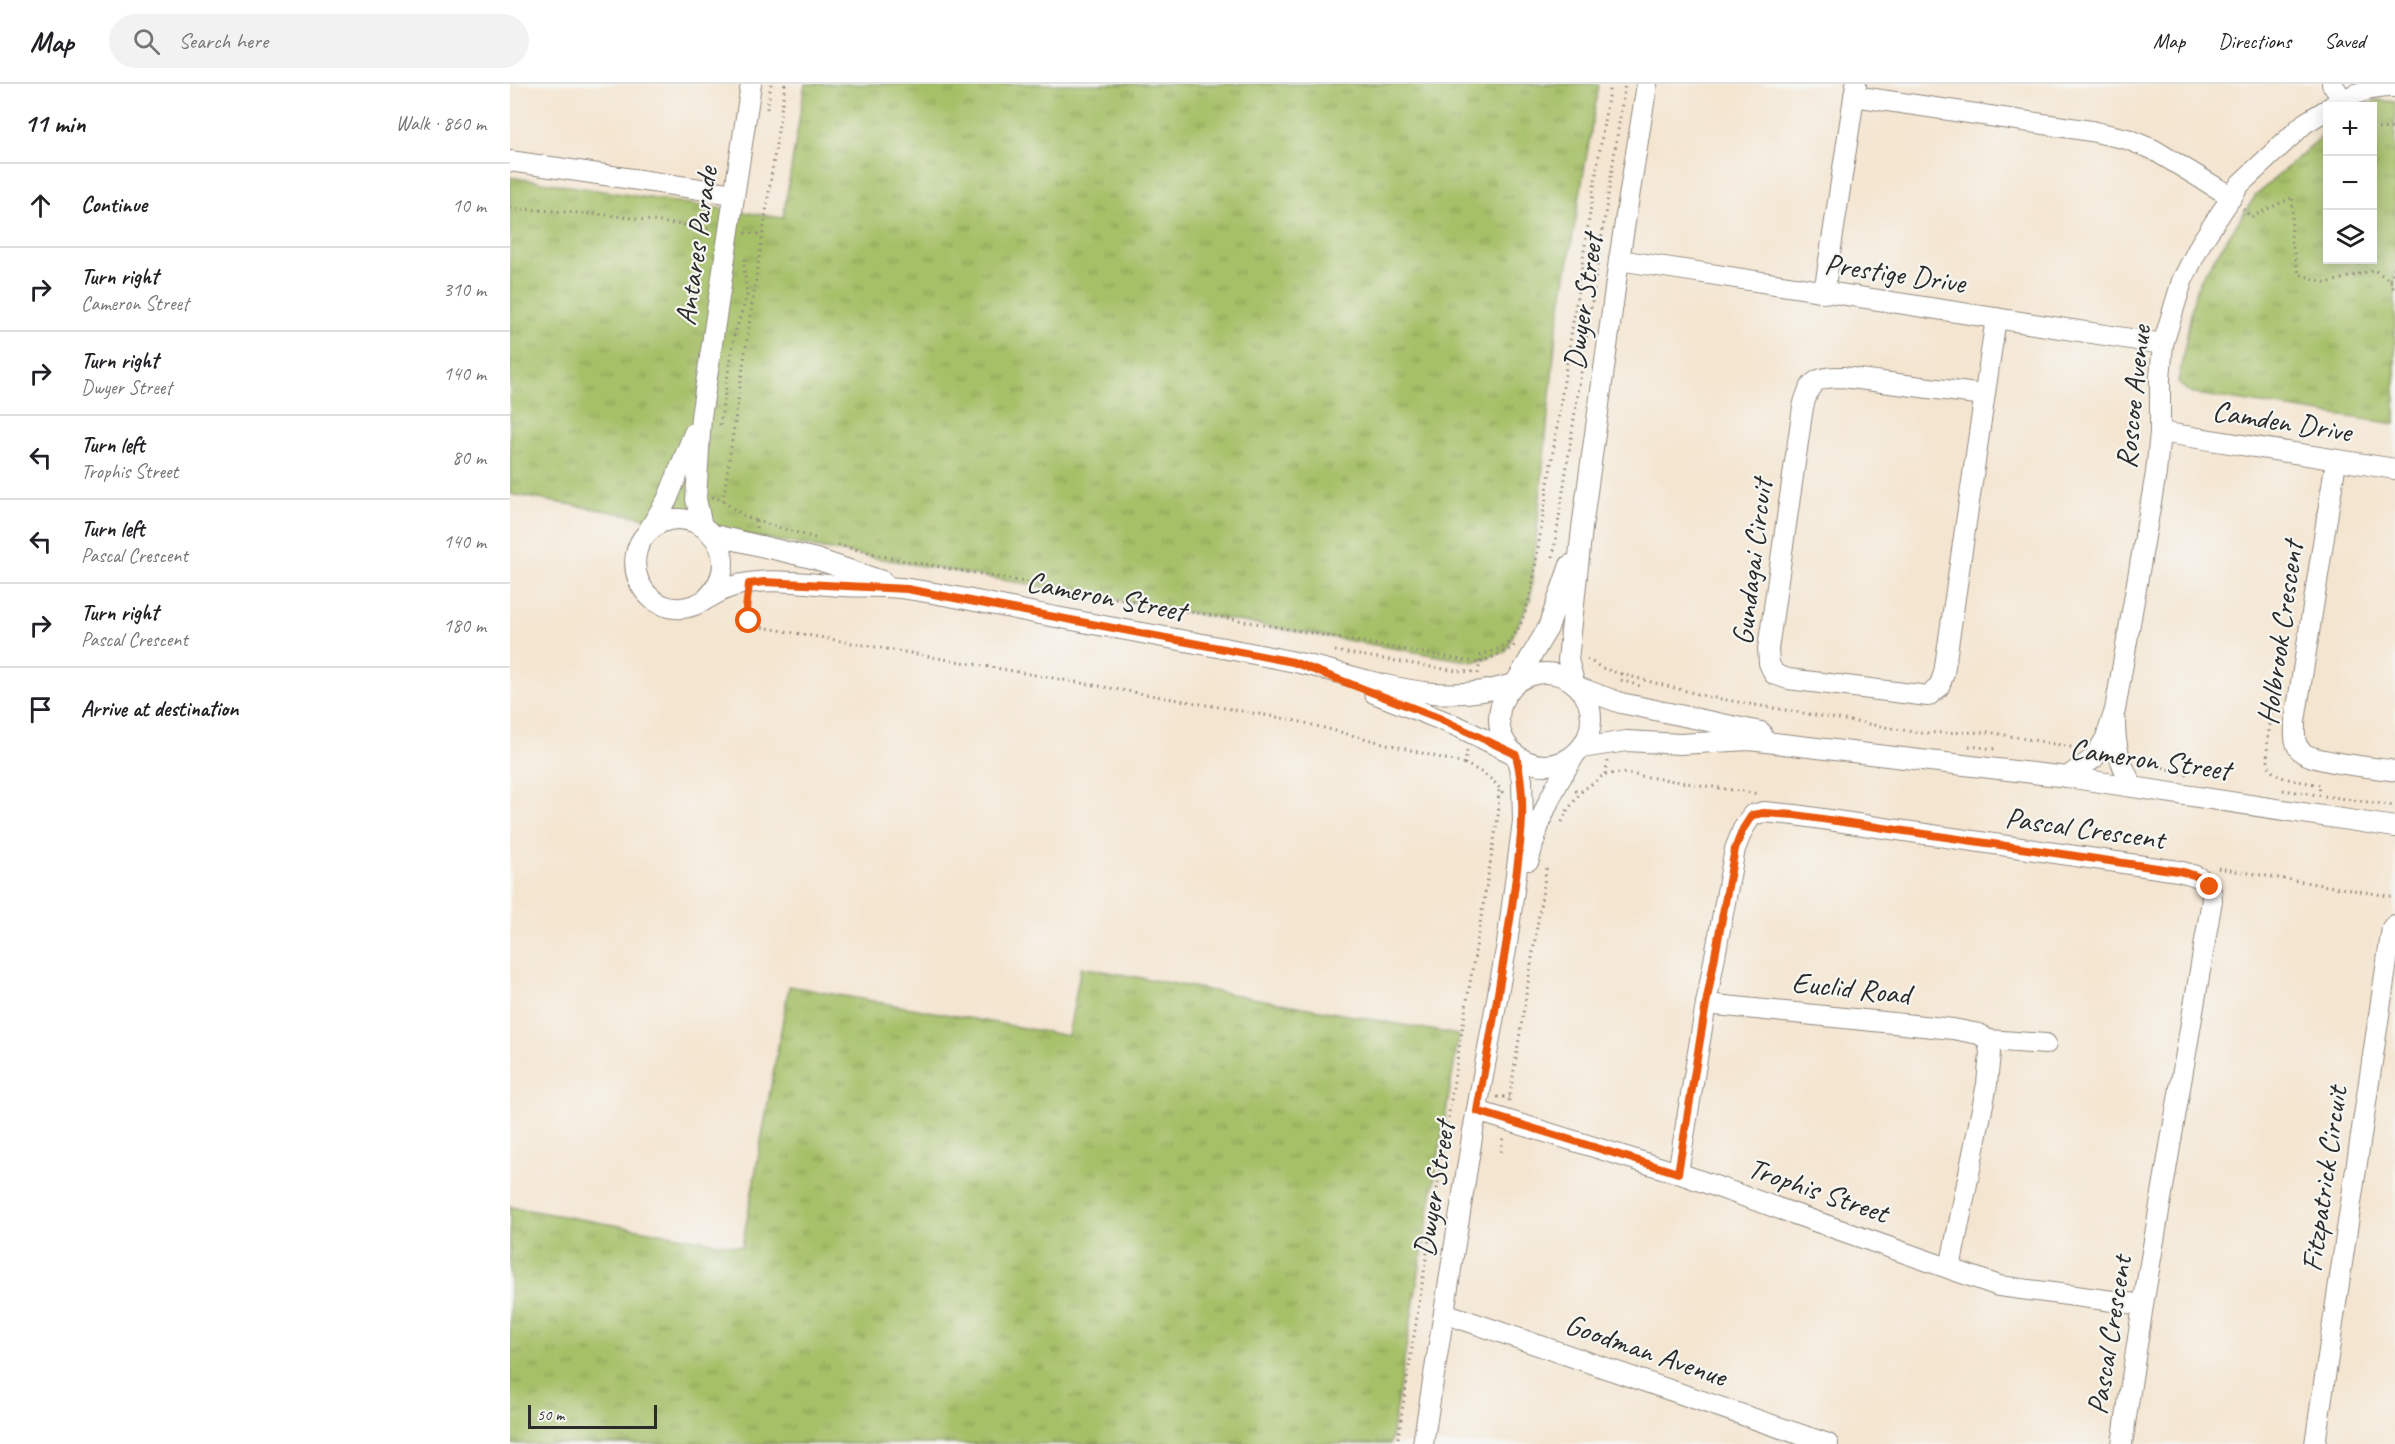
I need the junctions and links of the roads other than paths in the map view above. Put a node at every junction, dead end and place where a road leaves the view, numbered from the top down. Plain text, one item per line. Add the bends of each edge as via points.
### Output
1 (751, 84) edge
2 (1647, 84) edge
3 (2395, 87) edge
4 (1855, 90) edge
5 (2334, 100) edge
6 (510, 161) edge
7 (734, 194) junction
8 (2232, 196) junction
9 (1619, 260) junction
10 (1824, 293) junction
11 (1996, 318) junction
12 (2163, 344) junction
13 (1984, 395) junction
14 (701, 417) junction
15 (2160, 432) junction
16 (2336, 461) junction
17 (2395, 469) edge
18 (1582, 528) junction
19 (708, 530) junction
20 (642, 539) junction
21 (907, 589) junction
22 (704, 601) junction
23 (1293, 662) junction
24 (1515, 683) junction
25 (1577, 685) junction
26 (2115, 710) junction
27 (1578, 752) junction
28 (1515, 754) junction
29 (1895, 758) junction
30 (2395, 771) edge
31 (2067, 777) junction
32 (2133, 787) junction
33 (2395, 827) edge
34 (2395, 925) edge
35 (1507, 944) junction
36 (1706, 1004) junction
37 (1988, 1040) junction
38 (2046, 1044) dead end
39 (1477, 1111) junction
40 (1678, 1173) junction
41 (1950, 1268) junction
42 (2143, 1305) junction
43 (1444, 1314) junction
44 (1423, 1444) edge
45 (1828, 1444) edge
46 (2122, 1444) edge
47 (2315, 1444) edge

1 - 7 street, Antares Parade
2 - 9 street, Dwyer Street
3 - 5 street, Roscoe Avenue via 2369,89
4 - 8 street via 2127,139 2154,150
4 - 10 street
5 - 8 street, Roscoe Avenue via 2265,158
6 - 7 street
7 - 14 street, Antares Parade via 742,232
8 - 12 street, Roscoe Avenue via 2182,281
9 - 10 street, Prestige Drive
9 - 18 street, Dwyer Street
10 - 11 street, Prestige Drive
11 - 12 street, Prestige Drive
11 - 13 street, Gundagai Circuit
12 - 15 street, Roscoe Avenue
13 - 13 street, Gundagai Circuit via 1939,687 1928,696 1774,674 1768,649 1803,407 1812,384 1822,377 1844,377
14 - 19 street, Antares Parade via 696,499
14 - 20 street, Antares Parade via 667,500
15 - 16 street, Camden Drive
15 - 26 street, Roscoe Avenue
16 - 17 street, Camden Drive
16 - 30 street, Holbrook Crescent via 2295,742 2303,754 2319,759
18 - 24 street, Dwyer Street via 1548,628
18 - 25 street, Dwyer Street via 1568,660
19 - 20 street via 688,520 674,519 659,524
19 - 21 street, Cameron Street
19 - 22 street via 721,549 724,563 722,578
20 - 22 street via 635,572 649,597 675,608
21 - 22 street, Cameron Street via 773,582 731,587
21 - 23 street, Cameron Street
23 - 24 street, Cameron Street via 1404,690 1440,695 1487,692
23 - 28 street, Cameron Street via 1439,718
24 - 25 street via 1545,672 1563,676
24 - 28 street via 1505,694 1498,719 1505,743
25 - 27 street via 1592,712 1588,737
25 - 29 street, Cameron Street via 1621,703
26 - 31 street via 2094,758
26 - 32 street via 2118,756
27 - 28 street via 1561,763 1545,765 1530,763
27 - 29 street, Cameron Street via 1627,741 1680,744 1749,740
27 - 35 street, Dwyer Street via 1552,790 1534,836
28 - 35 street, Dwyer Street via 1522,780 1523,821
29 - 31 street, Cameron Street
31 - 32 street, Cameron Street
32 - 33 street, Cameron Street
34 - 47 street, Fitzpatrick Circuit
35 - 39 street, Dwyer Street
36 - 37 street, Euclid Road via 1953,1029 1979,1034
36 - 40 street, Pascal Crescent
36 - 42 street, Pascal Crescent via 1735,849 1752,815 1795,815 2178,871 2206,882 2212,900
37 - 38 street, Euclid Road
37 - 41 street via 1988,1084
39 - 40 street, Trophis Street
39 - 43 street, Dwyer Street
40 - 41 street, Trophis Street
41 - 42 street, Trophis Street via 1999,1286
42 - 46 street, Pascal Crescent
43 - 44 street, Dwyer Street
43 - 45 street, Goodman Avenue

